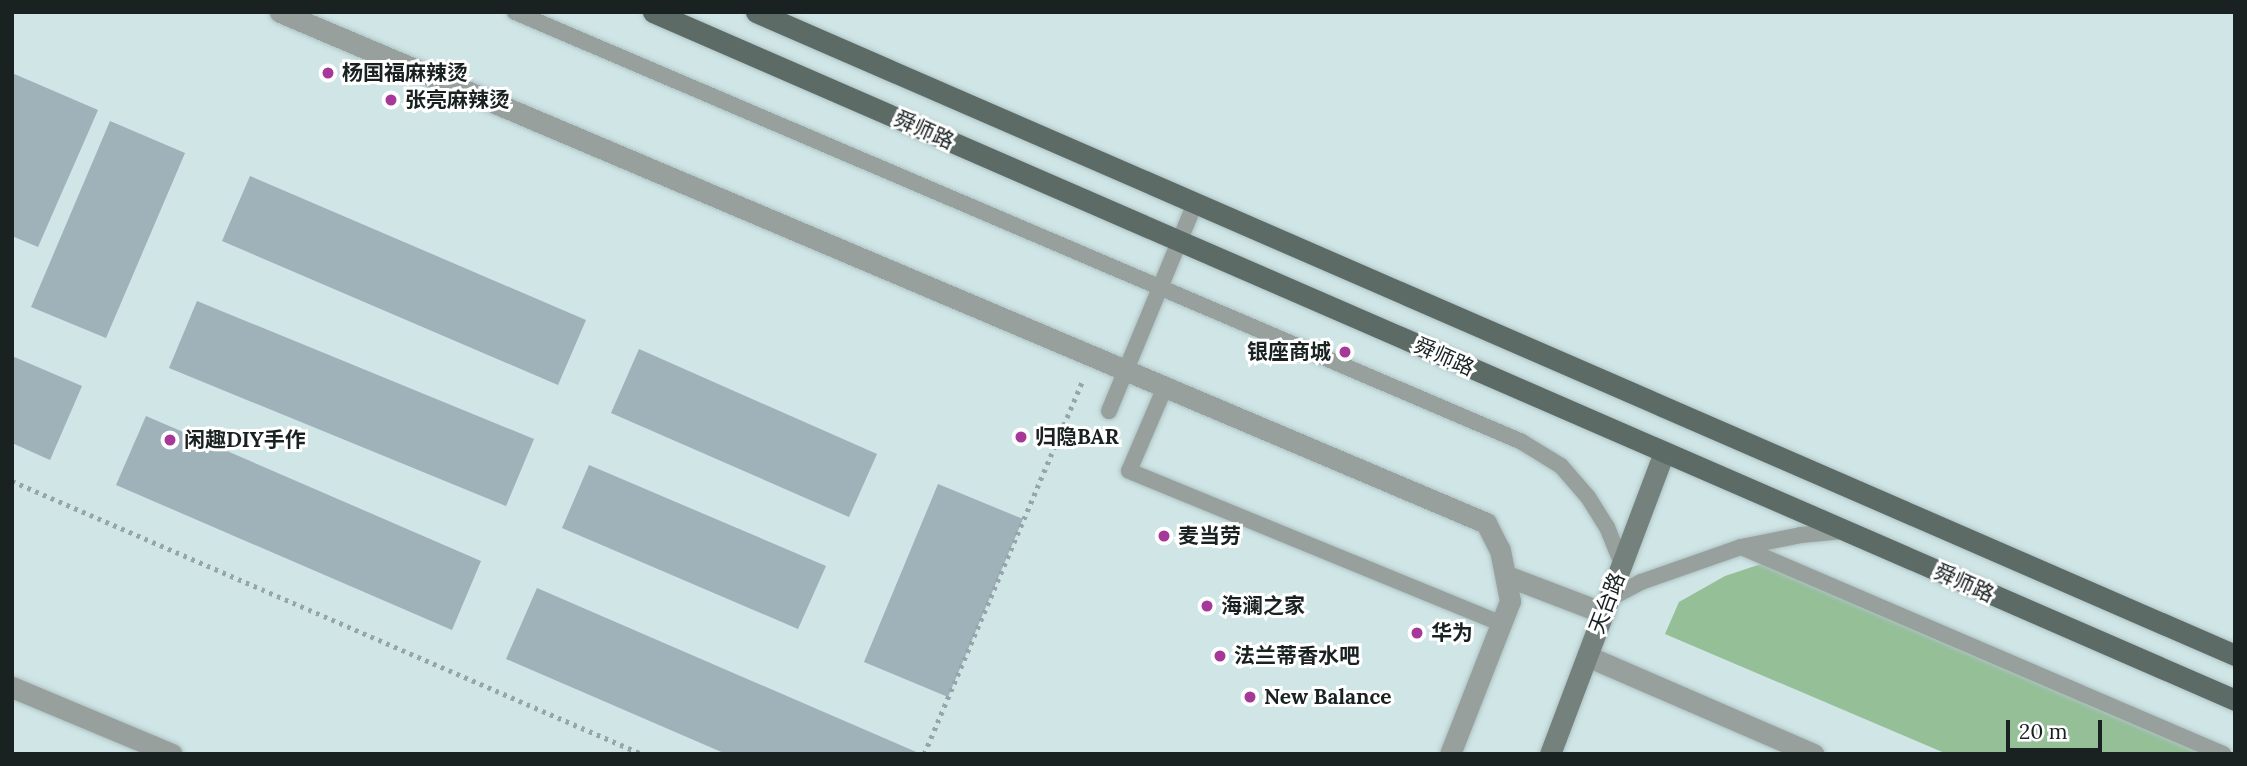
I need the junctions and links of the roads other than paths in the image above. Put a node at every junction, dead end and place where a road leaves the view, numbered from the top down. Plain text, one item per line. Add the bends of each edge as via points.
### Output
1 (280, 12) edge
2 (514, 12) edge
3 (653, 12) edge
4 (757, 12) edge
5 (1195, 203) junction
6 (1179, 241) junction
7 (1160, 288) junction
8 (1125, 370) junction
9 (1165, 387) junction
10 (1109, 411) dead end
11 (1664, 453) junction
12 (1845, 531) junction
13 (1741, 547) junction
14 (1622, 564) junction
15 (1507, 576) junction
16 (1606, 606) junction
17 (1502, 624) junction
18 (2235, 655) edge
19 (1587, 656) junction
20 (12, 687) edge
21 (2235, 700) edge
22 (172, 754) edge
23 (1450, 754) edge
24 (1550, 754) edge
25 (1814, 754) edge
26 (2223, 754) edge

1 - 8 street
2 - 7 lane
3 - 6 main road, 舜师路
4 - 5 main road, 舜师路
5 - 6 lane
5 - 18 main road, 舜师路
6 - 7 lane
6 - 11 main road, 舜师路
7 - 8 lane
7 - 14 lane via 1522,442 1561,466 1588,497
8 - 9 street
8 - 10 lane
9 - 15 street via 1486,523
9 - 17 lane via 1129,471
11 - 12 main road, 舜师路
11 - 14 main road, 天台路
12 - 13 lane
12 - 21 main road, 舜师路
13 - 16 lane via 1641,582
13 - 26 lane
14 - 16 main road, 天台路
15 - 16 street
15 - 17 street via 1510,601
16 - 19 main road, 天台路
17 - 23 street
19 - 24 main road, 天台路
19 - 25 street
20 - 22 street

